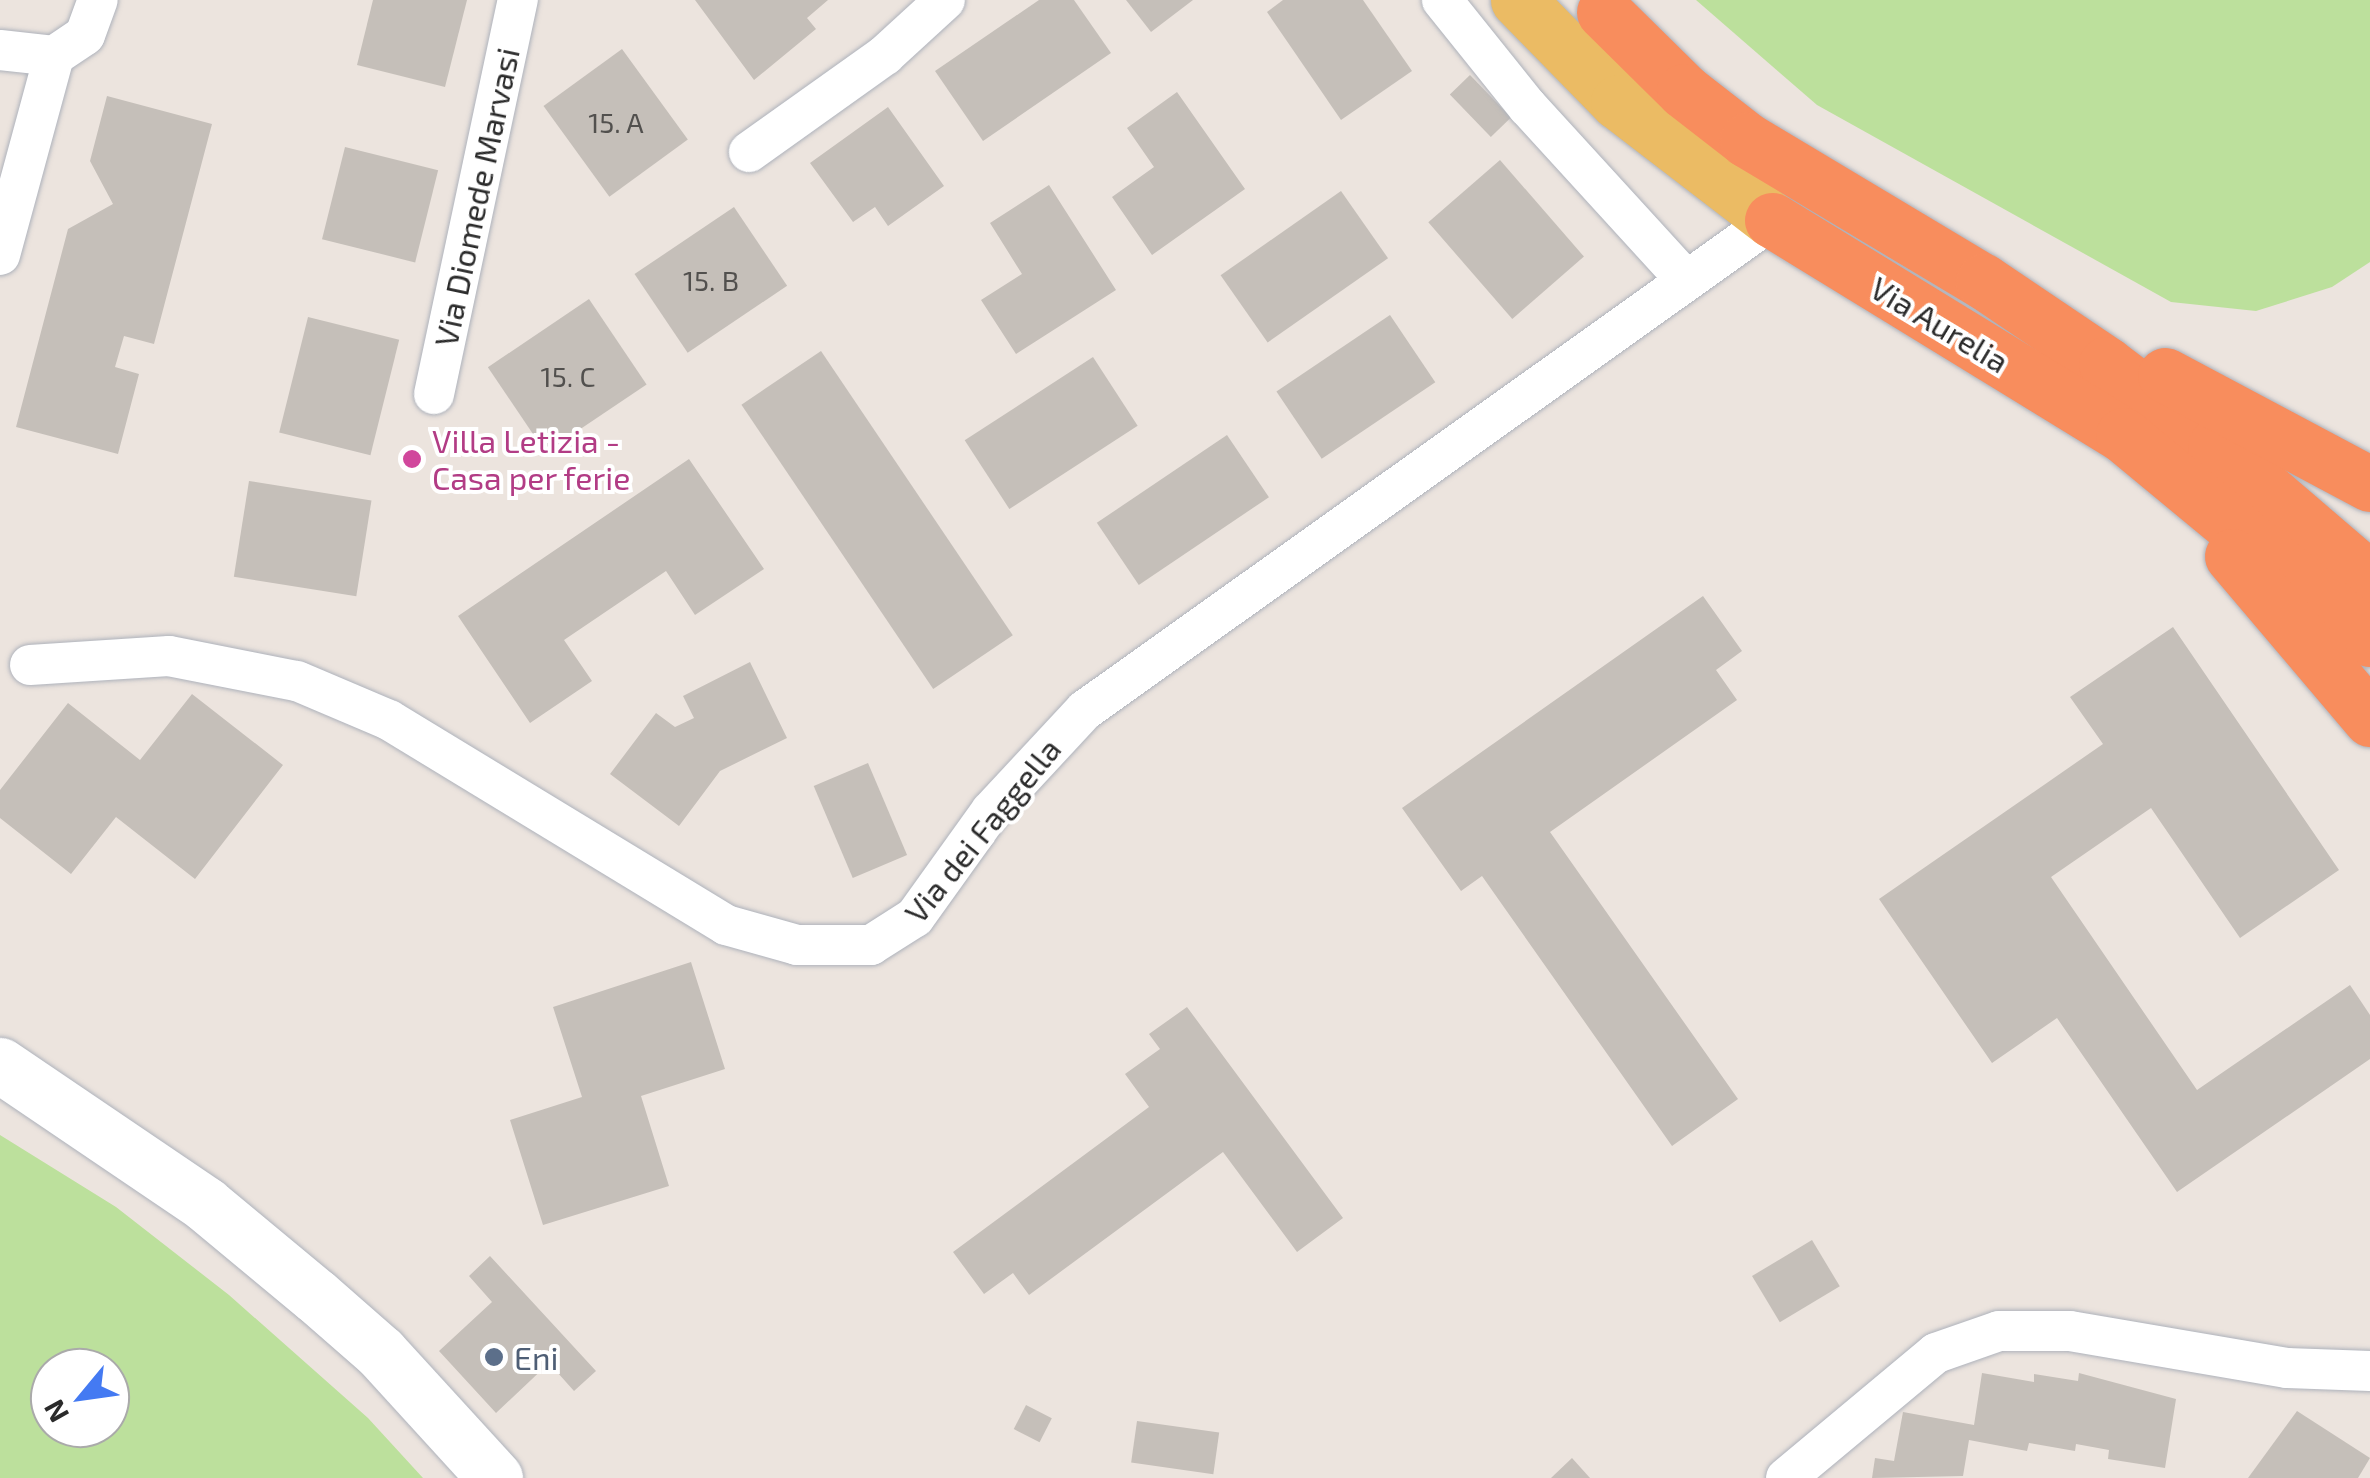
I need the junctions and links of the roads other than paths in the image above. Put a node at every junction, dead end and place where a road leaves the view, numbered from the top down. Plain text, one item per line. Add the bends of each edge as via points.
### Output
1 (98, 0) edge
2 (518, 0) edge
3 (945, 0) edge
4 (1442, 0) edge
5 (1518, 0) edge
6 (1599, 4) edge
7 (0, 50) edge
8 (54, 56) junction
9 (749, 152) dead end
10 (1772, 220) junction
11 (0, 255) edge
12 (1685, 279) junction
13 (1984, 280) junction
14 (434, 394) dead end
15 (2220, 404) junction
16 (2123, 435) junction
17 (2370, 442) edge
18 (2370, 484) edge
19 (2370, 579) edge
20 (2370, 639) edge
21 (30, 665) dead end
22 (2370, 718) edge
23 (0, 1066) edge
24 (0, 1108) edge
25 (2370, 1372) edge
26 (448, 1478) edge
27 (495, 1478) edge
28 (1786, 1478) edge

1 - 8 street via 85,35
2 - 14 street, Via Diomede Marvasi
3 - 9 street via 886,55
4 - 12 street via 1527,106
5 - 10 main road, Via Aurelia via 1618,102
6 - 13 highway, Via Aurelia via 1684,91 1758,148
7 - 8 street
8 - 11 street
10 - 12 street, Via dei Faggella
10 - 16 highway, Via Aurelia
12 - 21 street, Via dei Faggella via 1085,710 991,811 915,917 871,945 797,945 726,925 389,720 298,681 169,656
13 - 15 highway
13 - 19 highway, Via Aurelia via 2216,446
15 - 17 highway
15 - 18 highway
16 - 20 highway, Via Aurelia
16 - 22 highway
23 - 27 street via 205,1204 316,1296 380,1353
24 - 26 street via 243,1280 372,1397
25 - 28 street via 2287,1368 2070,1331 2000,1331 1936,1353

